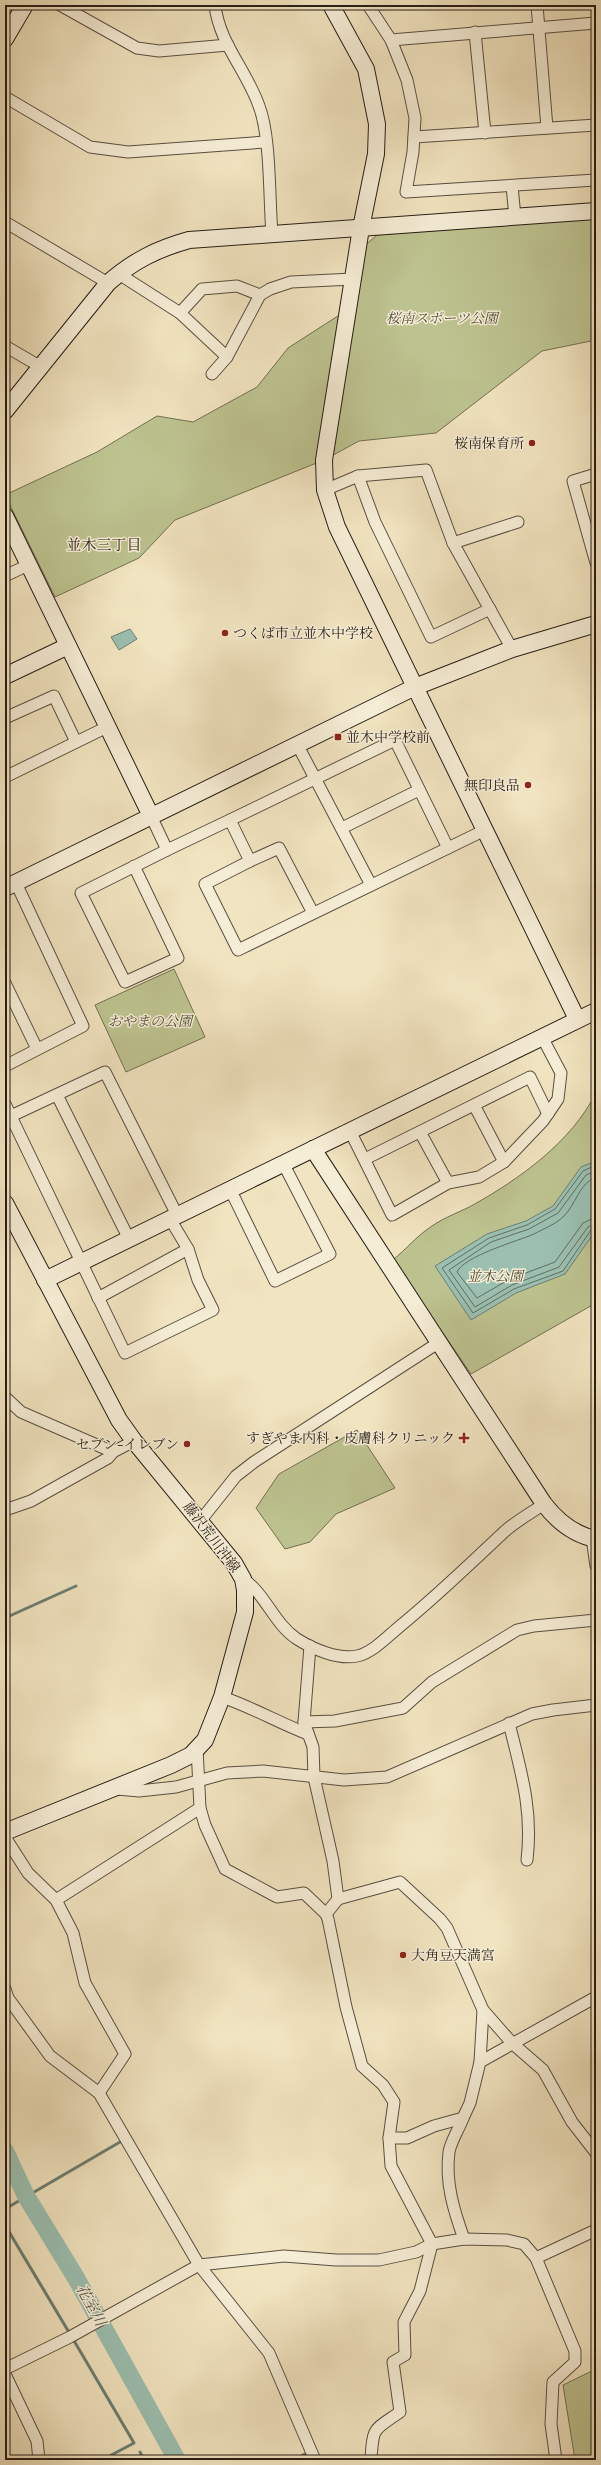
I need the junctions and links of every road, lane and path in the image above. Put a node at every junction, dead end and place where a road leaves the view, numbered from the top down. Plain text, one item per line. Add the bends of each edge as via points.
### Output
1 (25, 5) edge
2 (60, 5) edge
3 (215, 5) edge
4 (331, 5) edge
5 (368, 5) edge
6 (537, 5) edge
7 (596, 23) edge
8 (539, 26) junction
9 (475, 32) junction
10 (5, 40) edge
11 (391, 40) junction
12 (228, 46) junction
13 (5, 96) edge
14 (596, 125) edge
15 (547, 128) junction
16 (485, 133) junction
17 (414, 137) junction
18 (265, 142) junction
19 (596, 180) edge
20 (512, 186) junction
21 (596, 211) edge
22 (515, 217) junction
23 (5, 222) edge
24 (361, 228) junction
25 (272, 234) junction
26 (114, 278) junction
27 (353, 279) junction
28 (260, 295) junction
29 (180, 313) junction
30 (5, 346) edge
31 (227, 357) junction
32 (41, 367) junction
33 (212, 374) dead end
34 (5, 411) edge
35 (596, 474) edge
36 (358, 476) junction
37 (325, 490) junction
38 (5, 516) edge
39 (518, 522) dead end
40 (453, 543) junction
41 (596, 563) edge
42 (28, 564) junction
43 (5, 576) edge
44 (490, 609) junction
45 (596, 624) edge
46 (68, 646) junction
47 (512, 649) junction
48 (5, 676) edge
49 (415, 687) junction
50 (5, 718) edge
51 (107, 727) junction
52 (76, 742) junction
53 (298, 744) junction
54 (5, 777) edge
55 (316, 778) junction
56 (420, 790) junction
57 (151, 816) junction
58 (230, 820) junction
59 (342, 828) junction
60 (485, 830) junction
61 (448, 848) junction
62 (167, 850) junction
63 (250, 861) junction
64 (134, 866) junction
65 (371, 885) junction
66 (10, 886) edge
67 (313, 913) junction
68 (5, 983) edge
69 (596, 1010) edge
70 (578, 1019) junction
71 (542, 1036) junction
72 (37, 1049) junction
73 (5, 1066) edge
74 (57, 1094) junction
75 (5, 1104) edge
76 (474, 1105) junction
77 (548, 1114) junction
78 (11, 1116) junction
79 (350, 1131) junction
80 (420, 1132) junction
81 (313, 1149) junction
82 (365, 1159) junction
83 (504, 1162) junction
84 (283, 1163) junction
85 (448, 1183) junction
86 (230, 1189) junction
87 (5, 1203) edge
88 (174, 1217) junction
89 (129, 1239) junction
90 (188, 1249) junction
91 (80, 1263) junction
92 (45, 1280) junction
93 (98, 1298) junction
94 (438, 1343) junction
95 (5, 1397) edge
96 (134, 1441) junction
97 (113, 1452) junction
98 (544, 1504) junction
99 (5, 1510) edge
100 (201, 1520) junction
101 (594, 1538) edge
102 (596, 1566) edge
103 (243, 1579) junction
104 (596, 1620) edge
105 (310, 1646) junction
106 (222, 1697) junction
107 (596, 1705) edge
108 (304, 1722) junction
109 (509, 1723) junction
110 (308, 1734) junction
111 (197, 1748) junction
112 (314, 1777) junction
113 (198, 1781) junction
114 (114, 1789) junction
115 (200, 1808) junction
116 (5, 1832) edge
117 (5, 1837) edge
118 (528, 1860) dead end
119 (338, 1898) junction
120 (56, 1900) junction
121 (326, 1914) junction
122 (5, 1989) edge
123 (596, 1997) edge
124 (483, 2010) junction
125 (512, 2044) junction
126 (480, 2062) junction
127 (99, 2093) junction
128 (463, 2118) junction
129 (389, 2138) junction
130 (596, 2154) edge
131 (596, 2230) edge
132 (464, 2239) junction
133 (432, 2244) junction
134 (536, 2258) junction
135 (199, 2265) junction
136 (5, 2369) edge
137 (5, 2374) edge
138 (39, 2460) edge
139 (315, 2460) edge
140 (371, 2460) edge
141 (556, 2460) edge

1 - 10 street
2 - 12 street via 137,48 159,51
3 - 12 street via 217,18
4 - 24 street via 366,69 377,124 376,154
5 - 11 street
6 - 8 street
7 - 8 street
8 - 9 street
8 - 15 street
9 - 11 street
9 - 16 street
11 - 17 street via 407,80 415,118
12 - 18 street via 260,107
13 - 18 street via 90,147 107,151 128,152
14 - 15 street
15 - 16 street
16 - 17 street
17 - 20 street via 406,192
18 - 25 street
19 - 20 street
20 - 22 street
21 - 22 street
22 - 24 street
23 - 26 street
24 - 25 street
24 - 27 street
25 - 26 street via 189,240 166,246
26 - 29 street
26 - 32 street via 88,306
27 - 28 street via 291,282
27 - 37 street via 324,460
28 - 29 street via 237,286 202,289
28 - 31 street
29 - 31 street
30 - 32 street
31 - 33 street
32 - 34 street
35 - 41 street via 573,481
36 - 37 street
36 - 40 street via 426,470
36 - 44 street via 375,522 431,637
37 - 49 street via 337,528
38 - 42 street
39 - 40 street
40 - 44 street
42 - 43 street
42 - 46 street
44 - 47 street
45 - 47 street
46 - 48 street
46 - 51 street
47 - 49 street
49 - 53 street
49 - 60 street
50 - 52 street via 54,696
51 - 52 street
51 - 57 street
52 - 54 street
53 - 55 street
53 - 57 street
55 - 56 street via 395,740
55 - 58 street
55 - 59 street
56 - 59 street
56 - 61 street
57 - 62 street
57 - 66 street
58 - 62 street
58 - 63 street
59 - 65 street
60 - 61 street
60 - 70 street
61 - 65 street
62 - 64 street
63 - 67 street via 279,848
63 - 67 street via 205,884 238,950
64 - 64 street via 81,892 125,982 178,958
65 - 67 street
66 - 72 street via 83,1026
68 - 72 street
69 - 70 street
70 - 71 street
71 - 77 street via 561,1073 558,1099
71 - 79 street
72 - 73 street
74 - 78 street
74 - 88 street via 105,1072
74 - 89 street
75 - 78 street
76 - 77 street via 530,1077
76 - 80 street
76 - 83 street
77 - 83 street
78 - 91 street
79 - 81 street
79 - 82 street
80 - 82 street
80 - 85 street
81 - 84 street
81 - 94 street
82 - 85 street via 392,1215
83 - 85 street via 479,1177
84 - 86 street
84 - 86 street via 330,1254 275,1281
86 - 88 street
87 - 92 street, 藤沢荒川沖線
88 - 89 street
88 - 90 street
89 - 91 street
90 - 93 street
90 - 93 street via 198,1280 214,1310 125,1353
91 - 92 street
91 - 93 street
92 - 96 street, 藤沢荒川沖線 via 119,1420
94 - 98 street
94 - 100 street via 254,1462 236,1476
95 - 97 street via 21,1412
96 - 97 street
96 - 100 street, 藤沢荒川沖線
97 - 99 street via 108,1458 31,1501
98 - 101 street via 564,1526
98 - 105 street via 506,1530 441,1592 368,1651 359,1656 349,1657
100 - 103 street, 藤沢荒川沖線
101 - 102 street
103 - 105 street via 251,1584 295,1638
103 - 106 street, 藤沢荒川沖線 via 244,1612
104 - 108 street via 517,1630 432,1682 403,1708 335,1721
105 - 108 street
106 - 110 street via 250,1706 280,1723
106 - 111 street, 藤沢荒川沖線 via 211,1728
107 - 109 street via 532,1714
108 - 110 street
109 - 112 street via 387,1776 344,1780
109 - 118 street via 526,1791 531,1831
110 - 112 street via 313,1747
111 - 113 street
111 - 114 street, 藤沢荒川沖線 via 191,1755 171,1765
112 - 113 street via 263,1771 227,1773
112 - 119 street via 333,1860
113 - 114 street via 176,1787 139,1791
113 - 115 street
114 - 116 street, 藤沢荒川沖線
115 - 120 street
115 - 121 street via 225,1869 277,1897 304,1893
117 - 120 street via 28,1873
119 - 121 street
119 - 124 street via 400,1882 447,1928
120 - 127 street via 73,1933 85,1982 125,2054
121 - 129 street via 362,2066 383,2085 394,2102
122 - 127 street via 8,1998 50,2056
123 - 125 street
124 - 125 street
124 - 126 street
125 - 126 street
125 - 130 street via 543,2070 572,2122
126 - 128 street via 470,2103
127 - 135 street
128 - 129 street via 434,2126 407,2138
128 - 132 street via 449,2150 448,2181 451,2201
129 - 133 street via 391,2166
131 - 134 street
132 - 133 street
132 - 134 street via 507,2240 524,2244
133 - 135 street via 416,2252 379,2260 284,2256
133 - 140 street via 420,2291 404,2322 405,2355 393,2362 400,2412 376,2427 372,2435
134 - 141 street via 575,2351 575,2362 553,2382 551,2424
135 - 136 street via 70,2337
135 - 139 street via 269,2353
137 - 138 street via 37,2441

